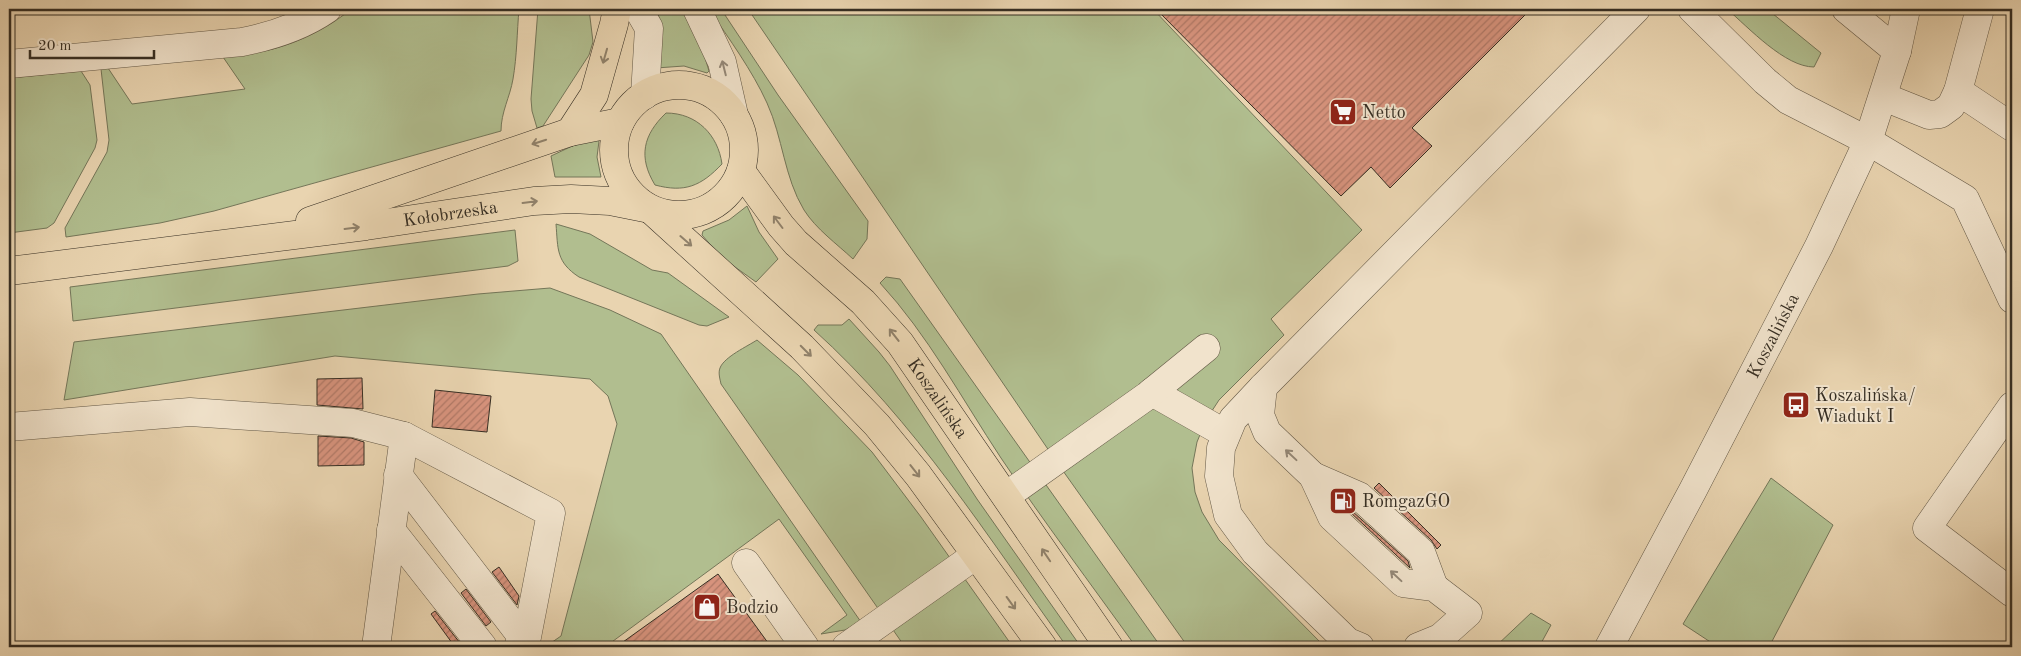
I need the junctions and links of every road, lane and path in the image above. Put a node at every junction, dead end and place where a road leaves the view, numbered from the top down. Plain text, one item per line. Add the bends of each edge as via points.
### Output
1 (327, 9) edge
2 (617, 9) edge
3 (638, 9) edge
4 (697, 9) edge
5 (1636, 9) edge
6 (1692, 9) edge
7 (1846, 9) edge
8 (1906, 9) edge
9 (1980, 9) edge
10 (1898, 50) junction
11 (9, 64) edge
12 (1958, 91) junction
13 (645, 95) junction
14 (1884, 97) junction
15 (734, 115) junction
16 (620, 122) junction
17 (2012, 127) edge
18 (570, 132) junction
19 (1868, 141) junction
20 (741, 171) junction
21 (650, 209) junction
22 (251, 241) junction
23 (9, 271) edge
24 (2012, 298) edge
25 (1206, 348) dead end
26 (1263, 388) junction
27 (1152, 392) junction
28 (2012, 406) edge
29 (9, 427) edge
30 (1226, 434) junction
31 (404, 436) junction
32 (398, 475) junction
33 (1006, 496) junction
34 (391, 530) junction
35 (976, 555) junction
36 (746, 563) dead end
37 (2012, 593) edge
38 (1618, 644) edge
39 (522, 645) edge
40 (376, 647) edge
41 (483, 647) edge
42 (805, 647) edge
43 (846, 647) edge
44 (1043, 647) edge
45 (1109, 647) edge
46 (1360, 647) edge
47 (1418, 647) edge

1 - 11 street via 289,29 242,42
2 -> 18 main road via 594,95
3 - 13 street via 649,28
15 -> 4 street via 722,62
5 - 26 street
6 - 19 street via 1788,100
7 - 10 street
8 - 10 street, Koszalińska
9 - 12 street
10 - 14 street, Koszalińska
12 - 14 street via 1951,106 1940,114 1929,115
12 - 17 street
13 - 15 main road via 664,86 684,85 703,90 721,100
13 - 16 main road via 635,102
14 - 19 street, Koszalińska
15 - 20 main road via 742,133
16 - 18 main road, Kołobrzeska
16 - 21 main road via 613,150 615,164 627,190
18 -> 22 main road, Kołobrzeska
19 - 24 street via 1965,199
19 - 38 street, Koszalińska via 1819,246
20 - 21 main road via 720,201 704,210 686,215
33 -> 20 main road, Koszalińska via 887,326 796,244
22 -> 21 main road, Kołobrzeska via 534,201 610,201
21 -> 35 main road via 802,347 877,425
22 - 23 main road, Kołobrzeska
25 - 27 street
26 - 30 street via 1233,419
47 -> 26 street via 1440,638 1468,613 1434,587 1421,552 1359,496 1313,476 1267,432 1260,415
27 - 30 street
27 - 33 street
28 - 37 street via 1926,528
29 - 31 street via 190,412 353,423
30 - 46 street via 1221,448 1220,476 1228,515 1255,552 1348,642
31 - 32 street
31 - 39 street via 551,513
32 - 34 street
32 - 39 street
45 -> 33 main road, Koszalińska
34 - 40 street
34 - 41 street
35 - 43 street
35 -> 44 main road
36 - 42 street

